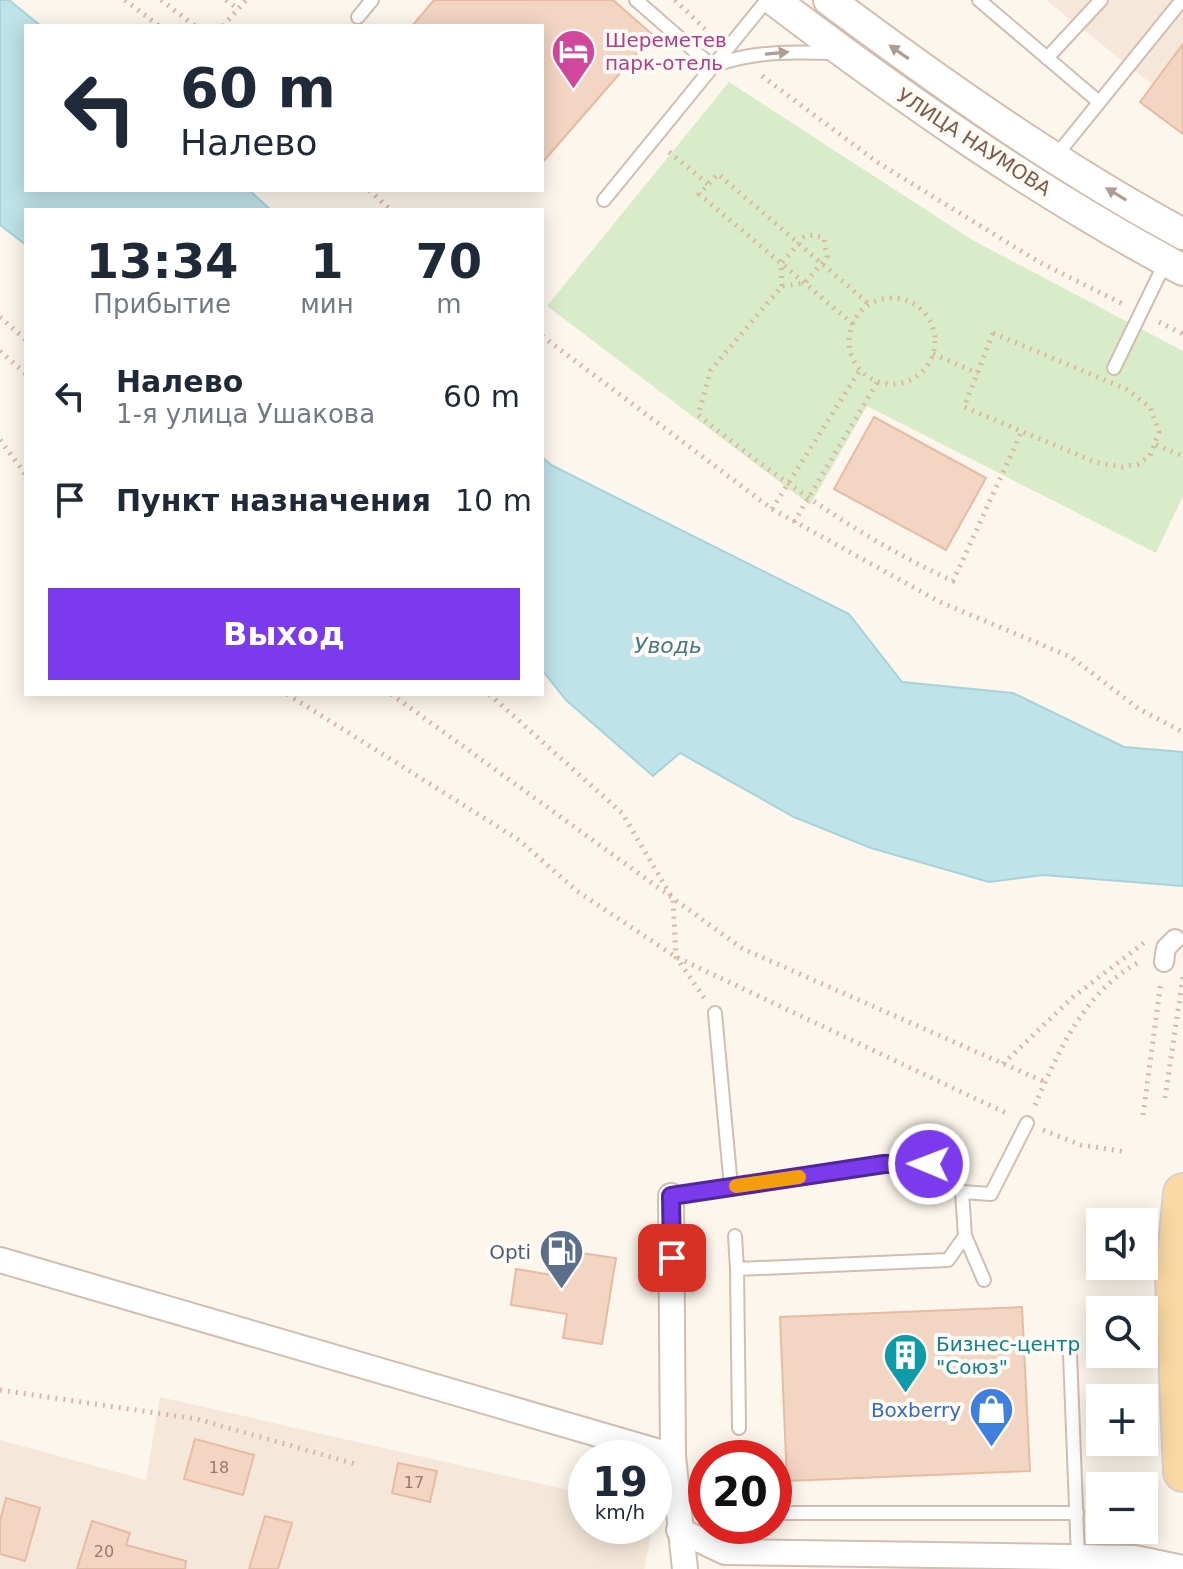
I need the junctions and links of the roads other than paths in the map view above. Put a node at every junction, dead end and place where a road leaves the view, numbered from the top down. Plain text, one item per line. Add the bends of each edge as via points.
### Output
1 (372, 0) edge
2 (636, 0) edge
3 (767, 0) edge
4 (774, 0) edge
5 (829, 0) edge
6 (979, 0) edge
7 (1101, 0) edge
8 (1182, 0) edge
9 (358, 17) dead end
10 (732, 53) junction
11 (843, 53) junction
12 (1047, 58) junction
13 (713, 67) junction
14 (1099, 102) junction
15 (1055, 157) junction
16 (604, 200) dead end
17 (1183, 234) edge
18 (1174, 266) edge
19 (1114, 368) dead end
20 (1175, 939) road end
21 (1164, 962) road end
22 (715, 1013) road end
23 (1027, 1123) road end
24 (731, 1187) junction
25 (962, 1192) junction
26 (1183, 1193) edge
27 (671, 1196) joint
28 (735, 1236) dead end
29 (965, 1236) junction
30 (0, 1260) edge
31 (737, 1269) junction
32 (984, 1280) dead end
33 (1070, 1354) dead end
34 (739, 1428) dead end
35 (673, 1456) junction
36 (1183, 1472) edge
37 (792, 1513) edge
38 (1077, 1513) junction
39 (679, 1530) junction
40 (1078, 1557) junction
41 (1183, 1568) edge
42 (685, 1569) edge

1 - 9 lane
2 - 13 lane
3 - 10 lane
4 - 11 street, УЛИЦА НАУМОВА
15 -> 5 street, УЛИЦА НАУМОВА
6 - 12 lane
7 - 12 lane
8 - 14 lane
10 -> 11 lane
10 - 13 lane
11 - 18 street, УЛИЦА НАУМОВА via 1025,176
12 - 14 lane
13 - 16 lane
14 - 15 lane
17 -> 15 street, УЛИЦА НАУМОВА
18 - 19 lane via 1141,313
20 - 21 street via 1168,944
22 - 24 lane
23 - 25 lane via 991,1194
24 - 25 lane via 884,1164 929,1164
24 - 27 lane
25 - 29 lane
26 - 36 main road via 1175,1279
27 - 35 street
28 - 31 lane
29 - 31 lane via 948,1260
29 - 32 lane
30 - 35 street
31 - 34 lane
33 - 38 lane
35 - 39 street
37 - 38 lane
38 - 40 lane
39 - 40 street via 725,1552
39 - 42 street
40 - 41 street via 1135,1558

